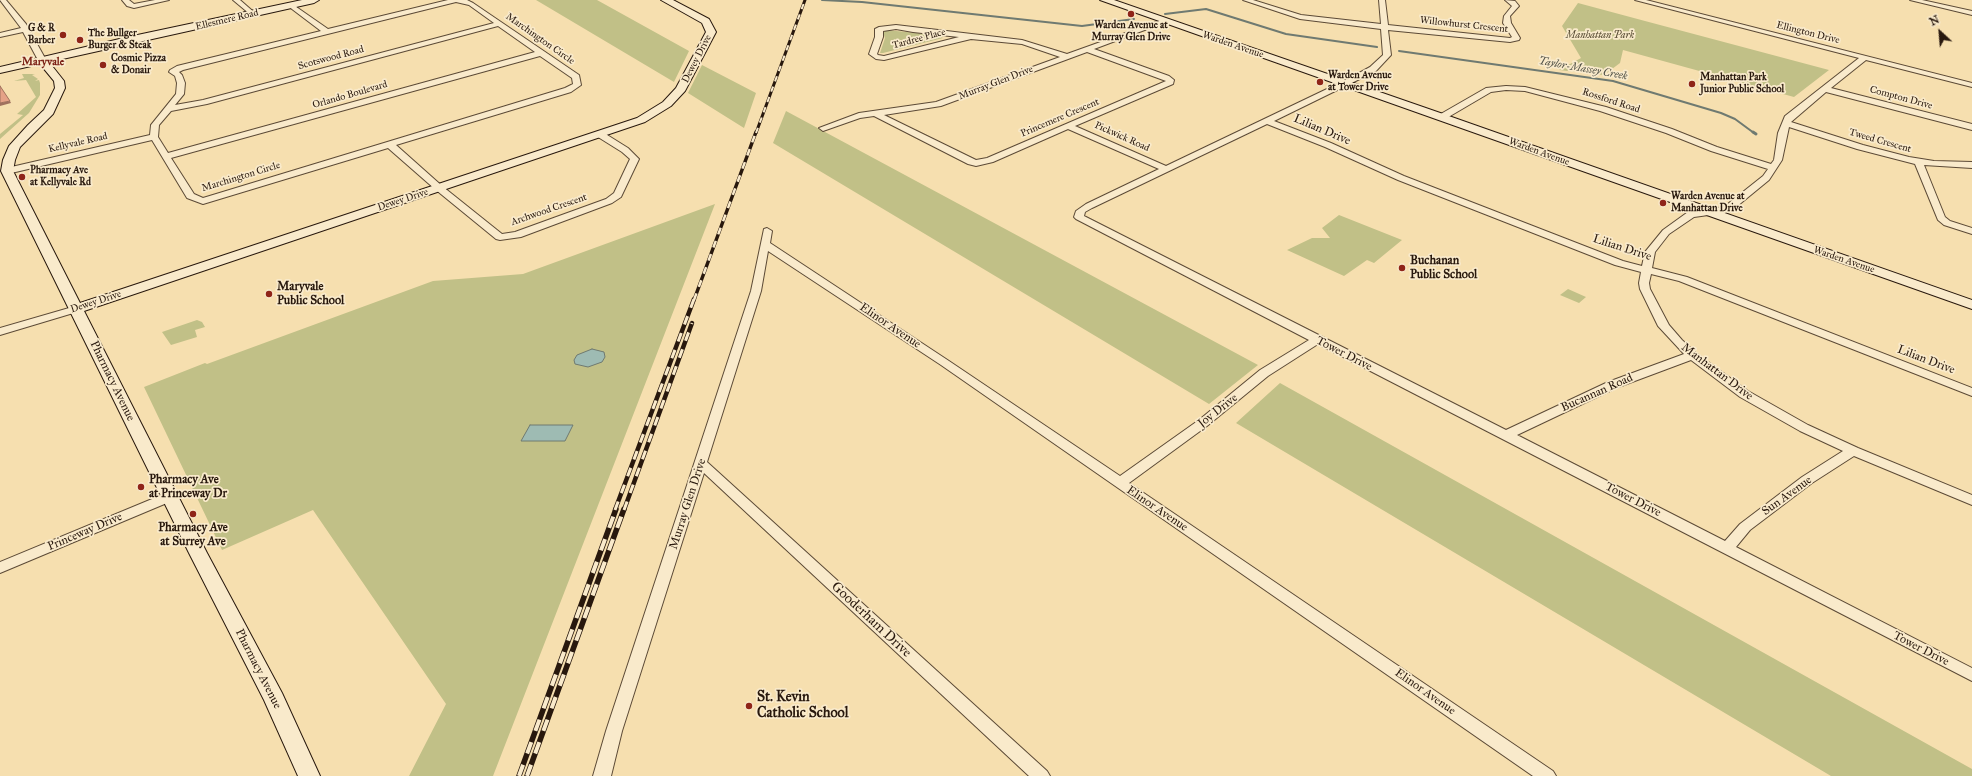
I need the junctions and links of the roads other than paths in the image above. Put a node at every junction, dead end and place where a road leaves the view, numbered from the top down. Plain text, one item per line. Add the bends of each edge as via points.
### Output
1 (125, 0) edge
2 (166, 0) edge
3 (236, 0) edge
4 (314, 0) edge
5 (666, 0) edge
6 (1105, 0) edge
7 (1246, 0) edge
8 (1382, 0) edge
9 (1508, 0) edge
10 (1638, 0) edge
11 (1913, 0) edge
12 (4, 1) edge
13 (290, 5) junction
14 (1972, 13) edge
15 (253, 14) junction
16 (1164, 21) junction
17 (499, 24) junction
18 (1386, 28) junction
19 (23, 30) junction
20 (325, 31) junction
21 (0, 35) edge
22 (969, 37) junction
23 (1087, 49) junction
24 (541, 53) junction
25 (1066, 56) junction
26 (1864, 58) junction
27 (43, 62) junction
28 (0, 72) edge
29 (1344, 84) junction
30 (1972, 85) edge
31 (1825, 89) junction
32 (167, 109) junction
33 (876, 114) junction
34 (1442, 117) junction
35 (1267, 121) junction
36 (1786, 123) junction
37 (1068, 126) junction
38 (1972, 127) edge
39 (823, 128) dead end
40 (601, 135) junction
41 (154, 137) junction
42 (388, 144) junction
43 (165, 157) junction
44 (1919, 162) junction
45 (1972, 165) edge
46 (1774, 168) junction
47 (1166, 169) junction
48 (7, 171) junction
49 (439, 188) junction
50 (1709, 212) junction
51 (767, 231) dead end
52 (1972, 231) edge
53 (766, 245) junction
54 (1646, 270) junction
55 (1972, 305) edge
56 (76, 309) junction
57 (0, 332) edge
58 (1316, 340) junction
59 (1692, 355) junction
60 (1972, 392) edge
61 (1505, 435) junction
62 (1853, 451) junction
63 (701, 463) junction
64 (1119, 483) junction
65 (169, 497) junction
66 (1972, 500) edge
67 (1727, 548) junction
68 (0, 568) edge
69 (1971, 673) edge
70 (309, 776) edge
71 (602, 776) edge
72 (1041, 776) edge
73 (1547, 776) edge

1 - 2 street via 134,6
3 - 15 street
4 - 13 street, Ellesmere Road
5 - 40 street, Dewey Drive via 706,21 711,32 681,89 667,104 641,120
6 - 16 street, Warden Avenue
7 - 18 street via 1310,19
8 - 18 street, Tower Drive
9 - 18 street, Willowhurst Crescent via 1516,6 1507,16 1507,23 1515,40
10 - 26 street, Ellington Drive
11 - 14 street
12 - 19 street via 23,26
13 - 15 street, Ellesmere Road
13 - 20 street
15 - 27 street, Ellesmere Road
16 - 23 street, Murray Glen Drive
16 - 29 street, Warden Avenue
17 - 20 street, Marchington Circle via 461,0
17 - 24 street, Marchington Circle
17 - 32 street, Scotswood Road via 204,102
18 - 29 street, Tower Drive via 1386,56 1373,69
19 - 21 street
19 - 27 street
20 - 32 street, Marchington Circle via 180,68 173,72 182,83 180,94 174,104
22 - 22 street, Tardree Place via 886,27 879,29 880,37 873,54 884,58
22 - 25 street, Tardree Place via 1022,42
23 - 25 street, Murray Glen Drive
23 - 37 street, Princemere Crescent via 1166,78 1170,82
24 - 42 street, Marchington Circle via 576,77 577,85 568,90
24 - 43 street, Orlando Boulevard
25 - 33 street, Murray Glen Drive via 938,104
26 - 30 street, Ellington Drive
26 - 31 street, Manhattan Drive
27 - 28 street, Ellesmere Road
27 - 48 street via 59,81 60,88 49,112 16,146
29 - 34 street, Warden Avenue
29 - 35 street, Tower Drive
31 - 36 street, Manhattan Drive via 1796,111
31 - 38 street, Compton Drive
32 - 41 street, Marchington Circle via 155,125
33 - 37 street, Princemere Crescent via 971,162 990,160
33 - 39 street, Murray Glen Drive
34 - 46 street, Rossford Road via 1489,90 1525,89 1596,107
34 - 50 street, Warden Avenue
35 - 47 street, Tower Drive
35 - 54 street, Lilian Drive via 1401,178 1619,263
36 - 44 street, Tweed Crescent via 1882,154
36 - 46 street, Manhattan Drive
37 - 47 street, Pickwick Road
40 - 49 street, Dewey Drive
40 - 49 street, Archwood Crescent via 626,150 635,159 618,195 609,201 517,235 500,237
41 - 43 street, Marchington Circle
41 - 48 street, Kellyvale Road
42 - 43 street, Marchington Circle via 203,201 190,196
42 - 49 street, Archwood Crescent
44 - 45 street, Tweed Crescent
44 - 52 street via 1941,218 1947,223
46 - 50 street, Manhattan Drive via 1766,178 1727,210
47 - 58 street, Tower Drive via 1083,209 1079,217
48 - 56 street, Pharmacy Avenue
49 - 56 street, Dewey Drive
50 - 54 street, Manhattan Drive via 1691,214 1666,232 1650,252
50 - 55 street, Warden Avenue
51 - 53 street, Murray Glen Drive
53 - 63 street, Murray Glen Drive via 756,291
53 - 64 street, Elinor Avenue
54 - 59 street, Manhattan Drive via 1645,289 1656,314
54 - 60 street, Lilian Drive via 1683,279
56 - 57 street, Dewey Drive
56 - 65 street, Pharmacy Avenue
58 - 61 street, Tower Drive
58 - 64 street, Joy Drive via 1264,373 1203,423
59 - 61 street, Bucannan Road via 1612,385
59 - 62 street, Manhattan Drive via 1764,407
61 - 67 street, Tower Drive
62 - 66 street, Manhattan Drive
62 - 67 street, Sun Avenue via 1807,480 1745,526
63 - 71 street, Murray Glen Drive via 614,731
63 - 72 street, Gooderham Drive
64 - 73 street, Elinor Avenue
65 - 68 street, Princeway Drive
65 - 70 street, Pharmacy Avenue via 274,699
67 - 69 street, Tower Drive

